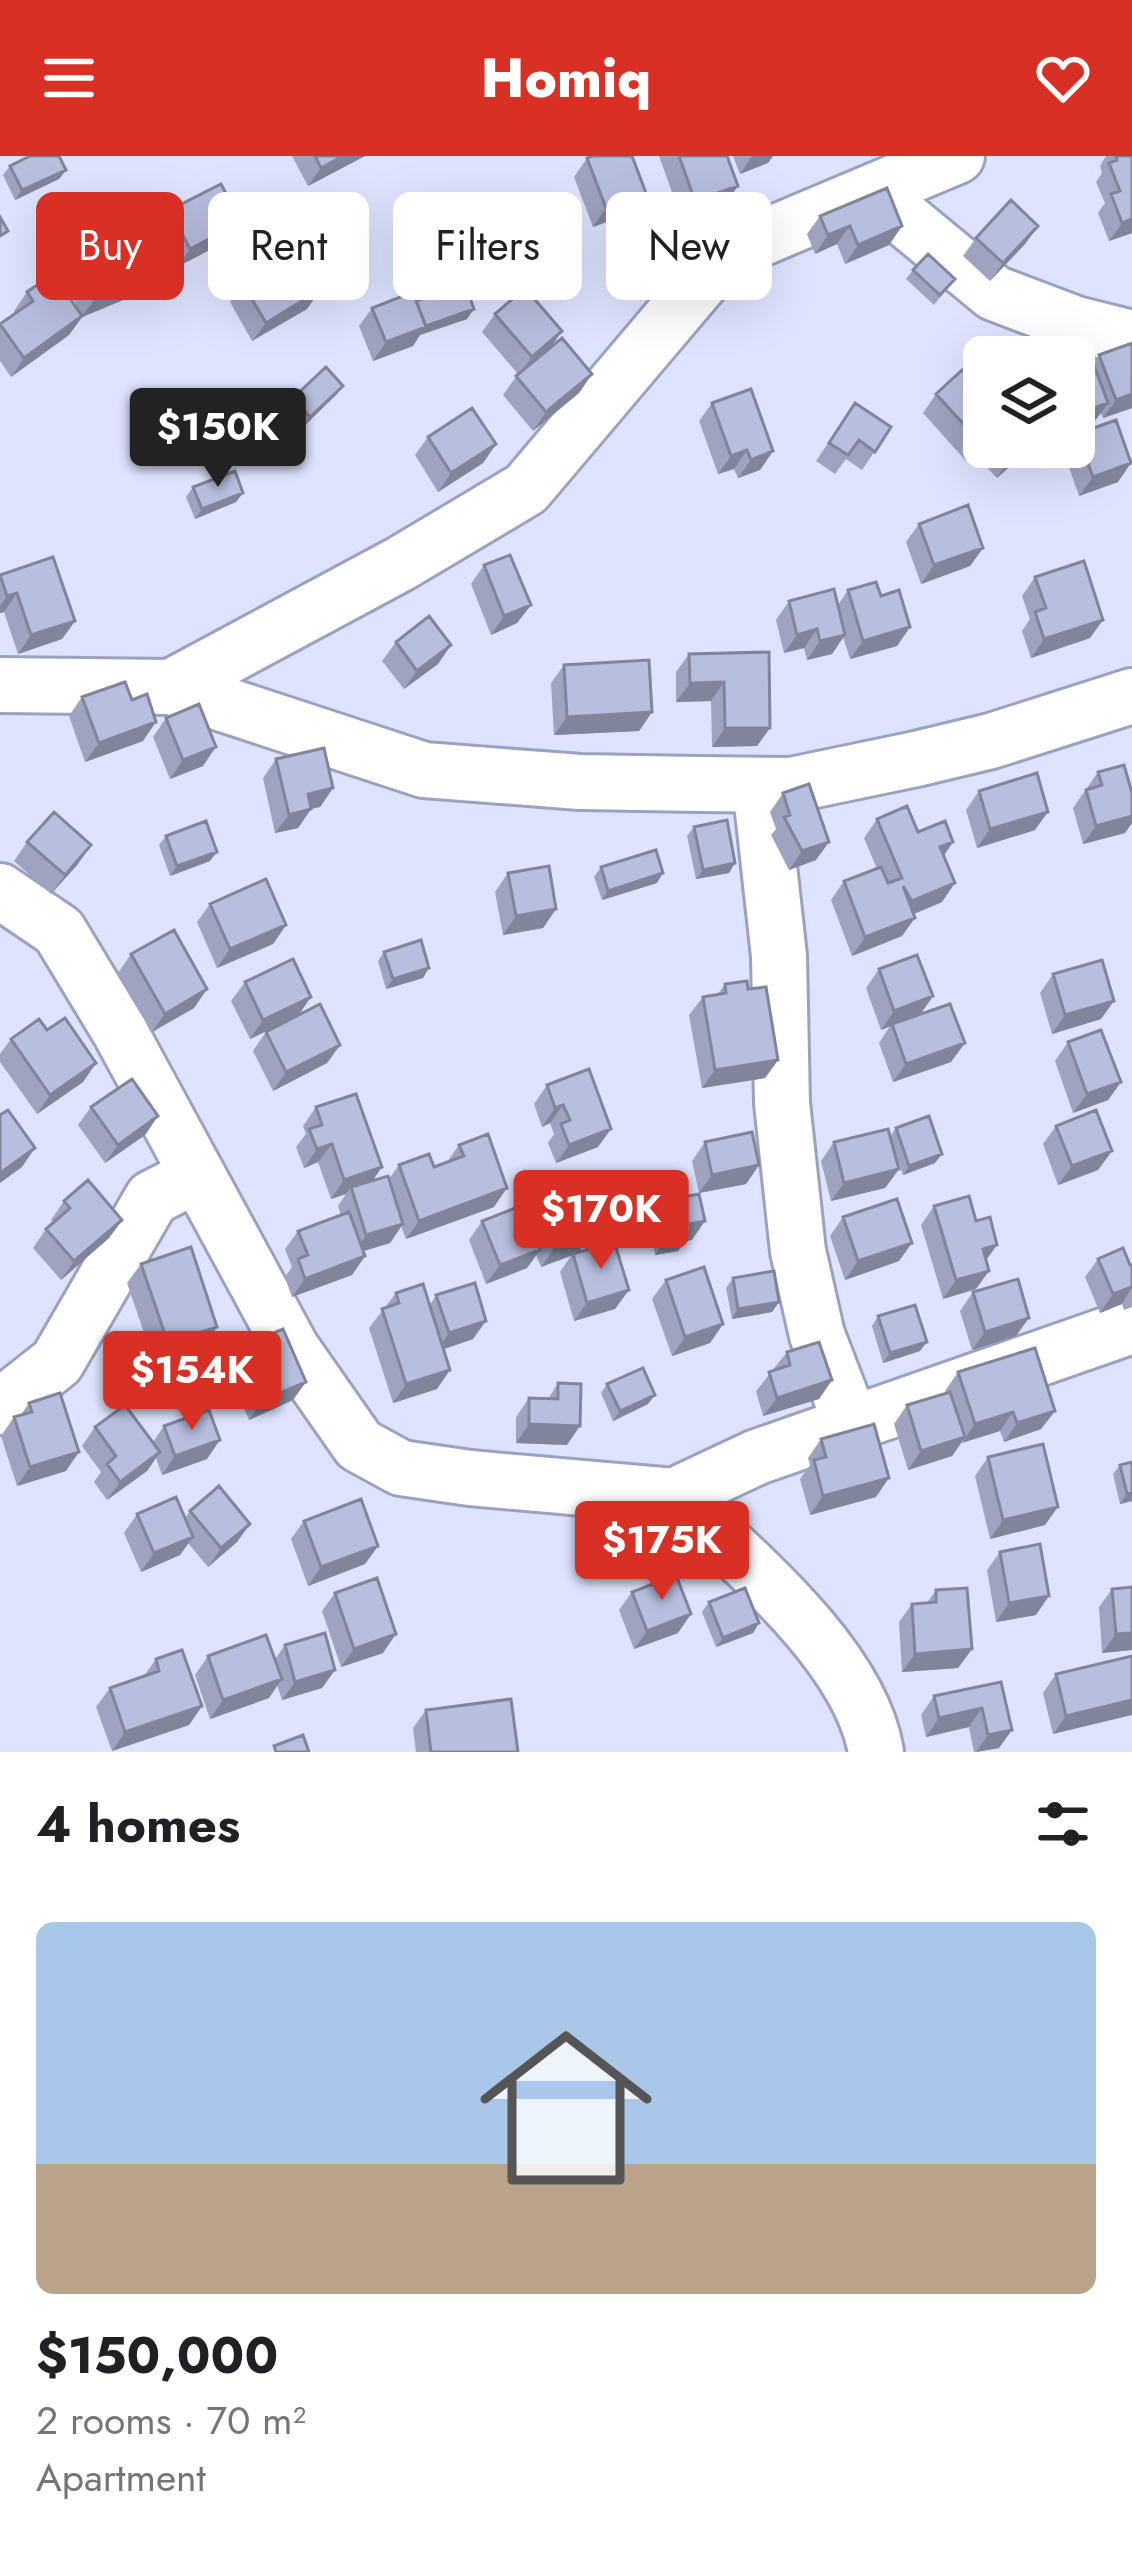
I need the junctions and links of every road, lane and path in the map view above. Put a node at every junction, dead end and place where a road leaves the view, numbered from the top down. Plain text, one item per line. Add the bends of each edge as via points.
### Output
1 (957, 156) edge
2 (872, 192) junction
3 (1132, 338) edge
4 (0, 685) edge
5 (171, 687) junction
6 (1132, 697) edge
7 (760, 785) junction
8 (0, 891) edge
9 (197, 1175) junction
10 (1132, 1326) edge
11 (0, 1407) edge
12 (851, 1423) junction
13 (674, 1496) junction
14 (876, 1752) edge

1 - 2 street
2 - 3 street via 994,292
2 - 5 street via 748,244 706,275 526,489
4 - 5 street
5 - 7 street via 424,770
6 - 7 street via 916,759
7 - 12 street via 798,1251 817,1335
8 - 9 street via 59,931
9 - 11 street via 152,1198 57,1362
9 - 13 street via 292,1349 359,1445 401,1468
10 - 12 street
12 - 13 street
13 - 14 street via 832,1660 871,1721

